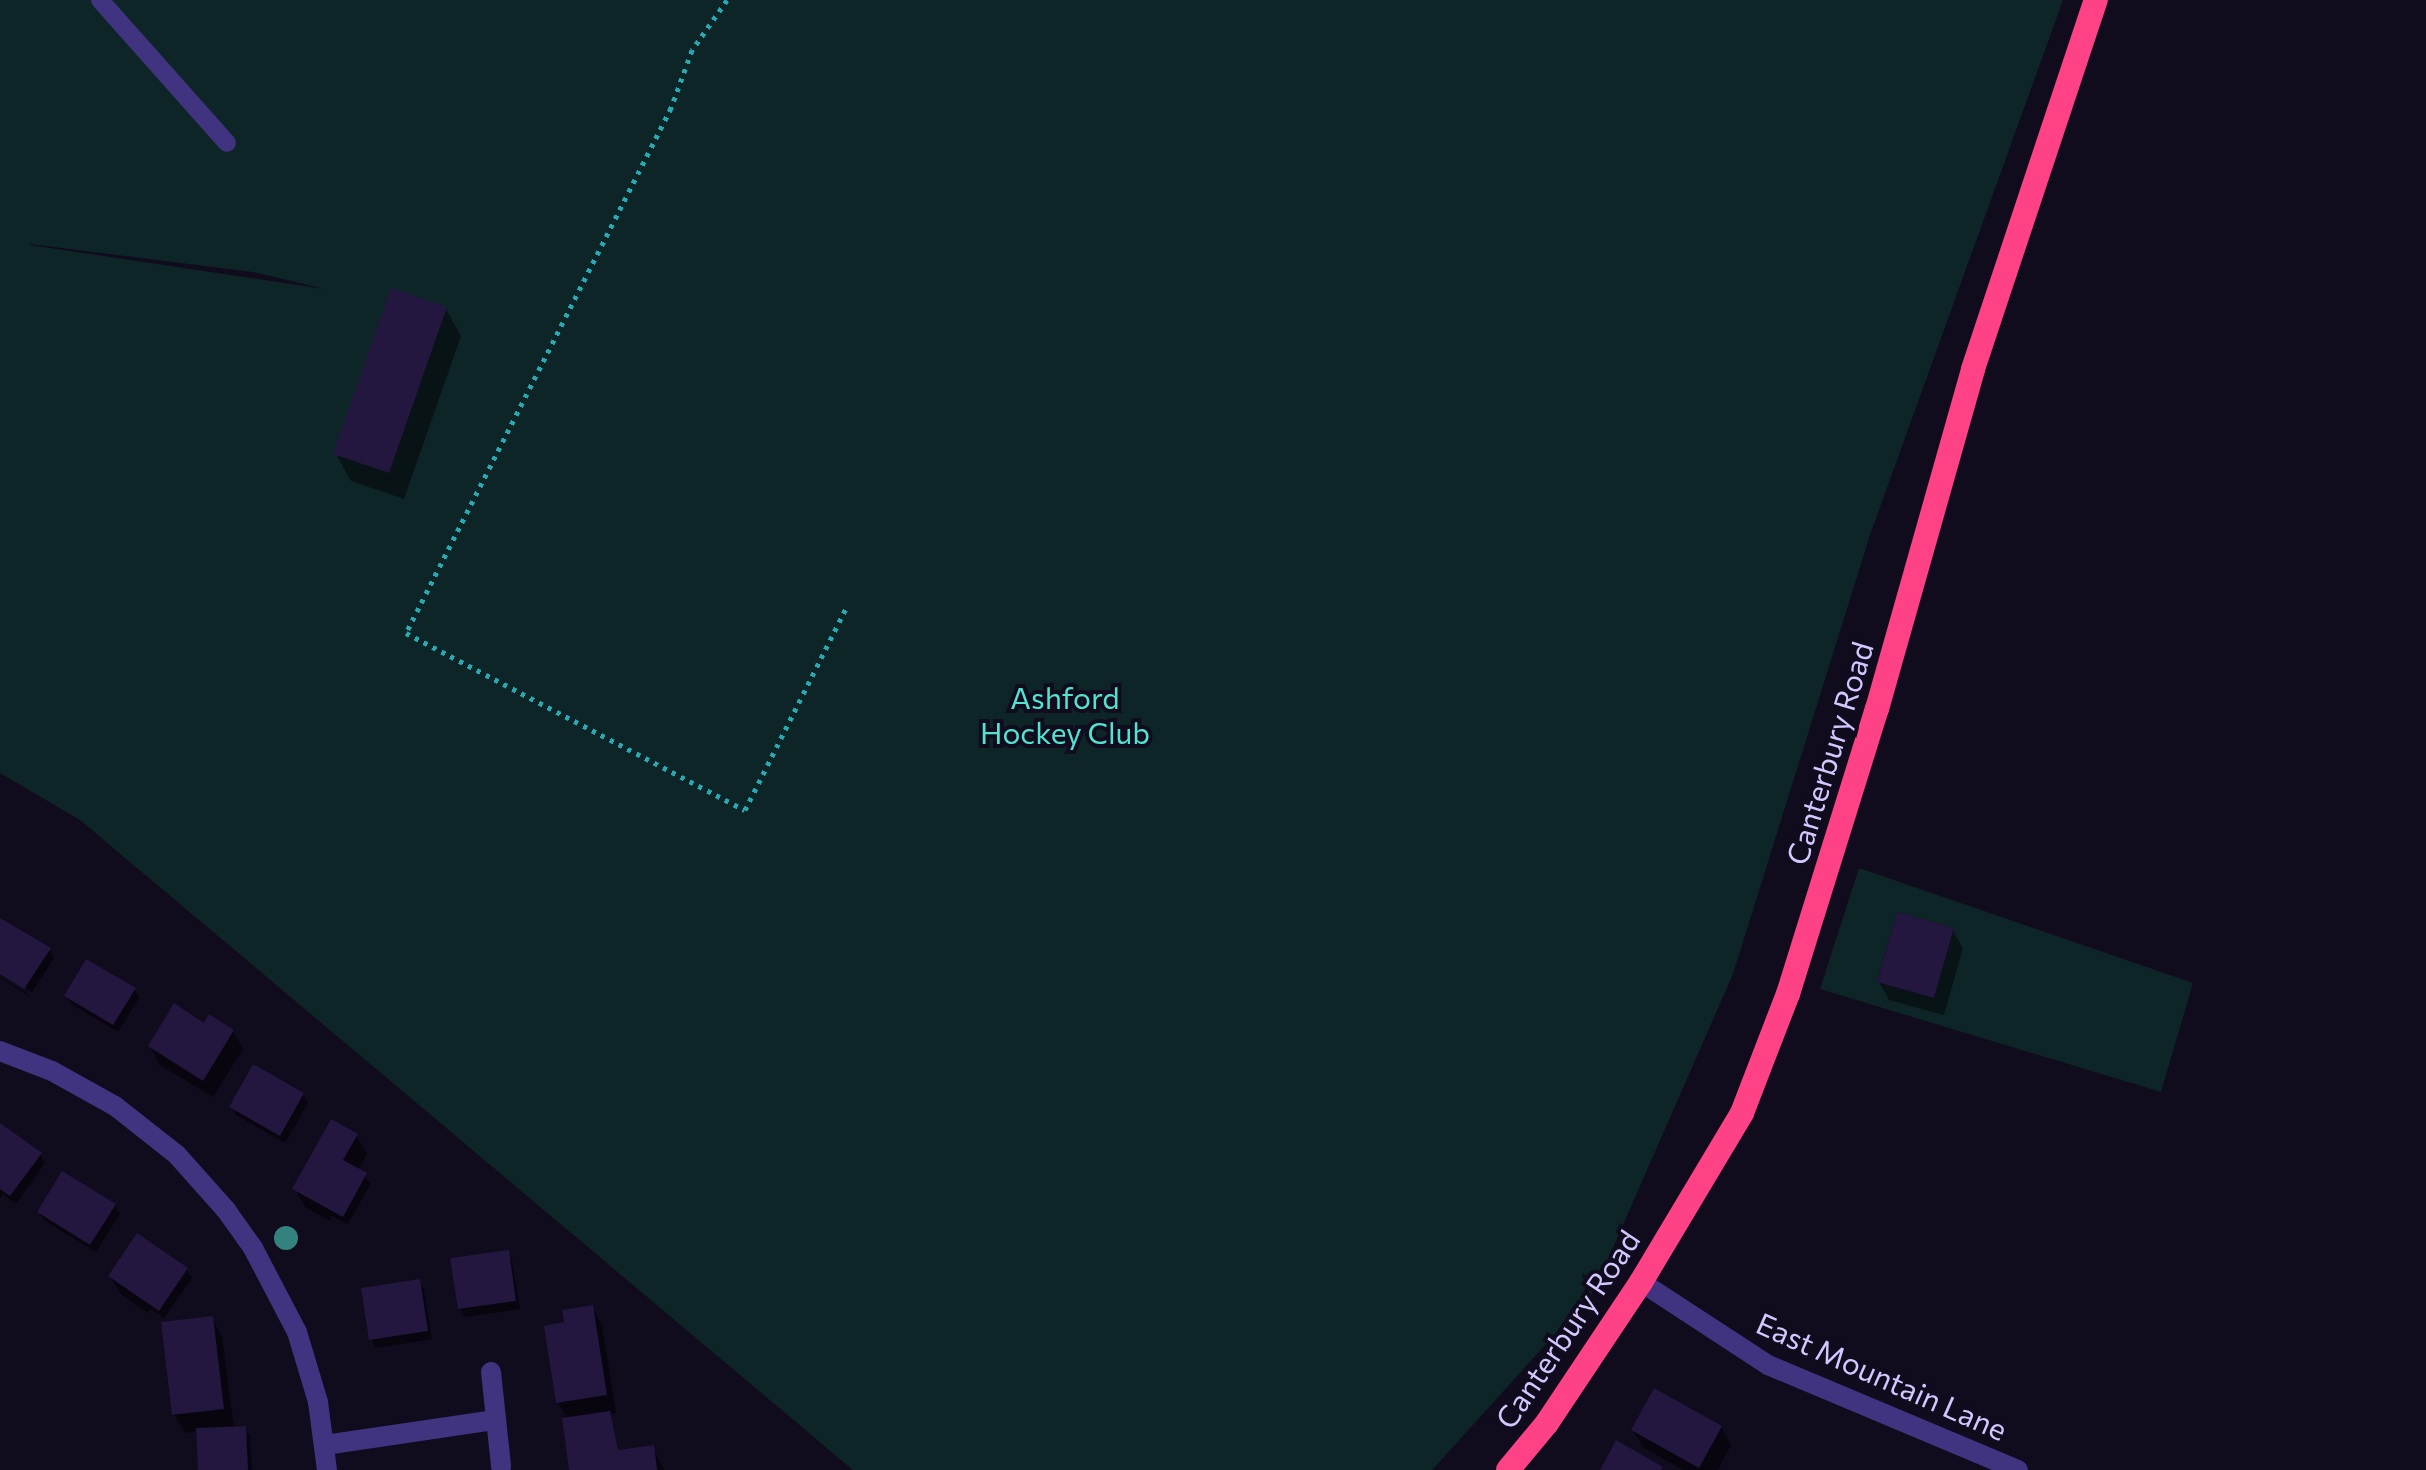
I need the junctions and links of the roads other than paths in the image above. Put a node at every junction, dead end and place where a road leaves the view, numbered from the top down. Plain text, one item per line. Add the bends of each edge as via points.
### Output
1 (100, 0) edge
2 (2096, 0) edge
3 (227, 143) dead end
4 (0, 1051) edge
5 (1641, 1282) junction
6 (491, 1372) dead end
7 (495, 1420) junction
8 (325, 1445) junction
9 (501, 1466) dead end
10 (327, 1470) edge
11 (1508, 1470) edge
12 (2018, 1470) edge

1 - 3 lane
2 - 5 highway, Canterbury Road via 1973,369 1877,709 1788,994 1742,1113
4 - 8 street via 52,1071 115,1106 160,1140 208,1188 253,1248 297,1332
5 - 11 highway, Canterbury Road via 1547,1423
5 - 12 street, East Mountain Lane via 1768,1365
6 - 7 street
7 - 8 street
7 - 9 street
8 - 10 street

